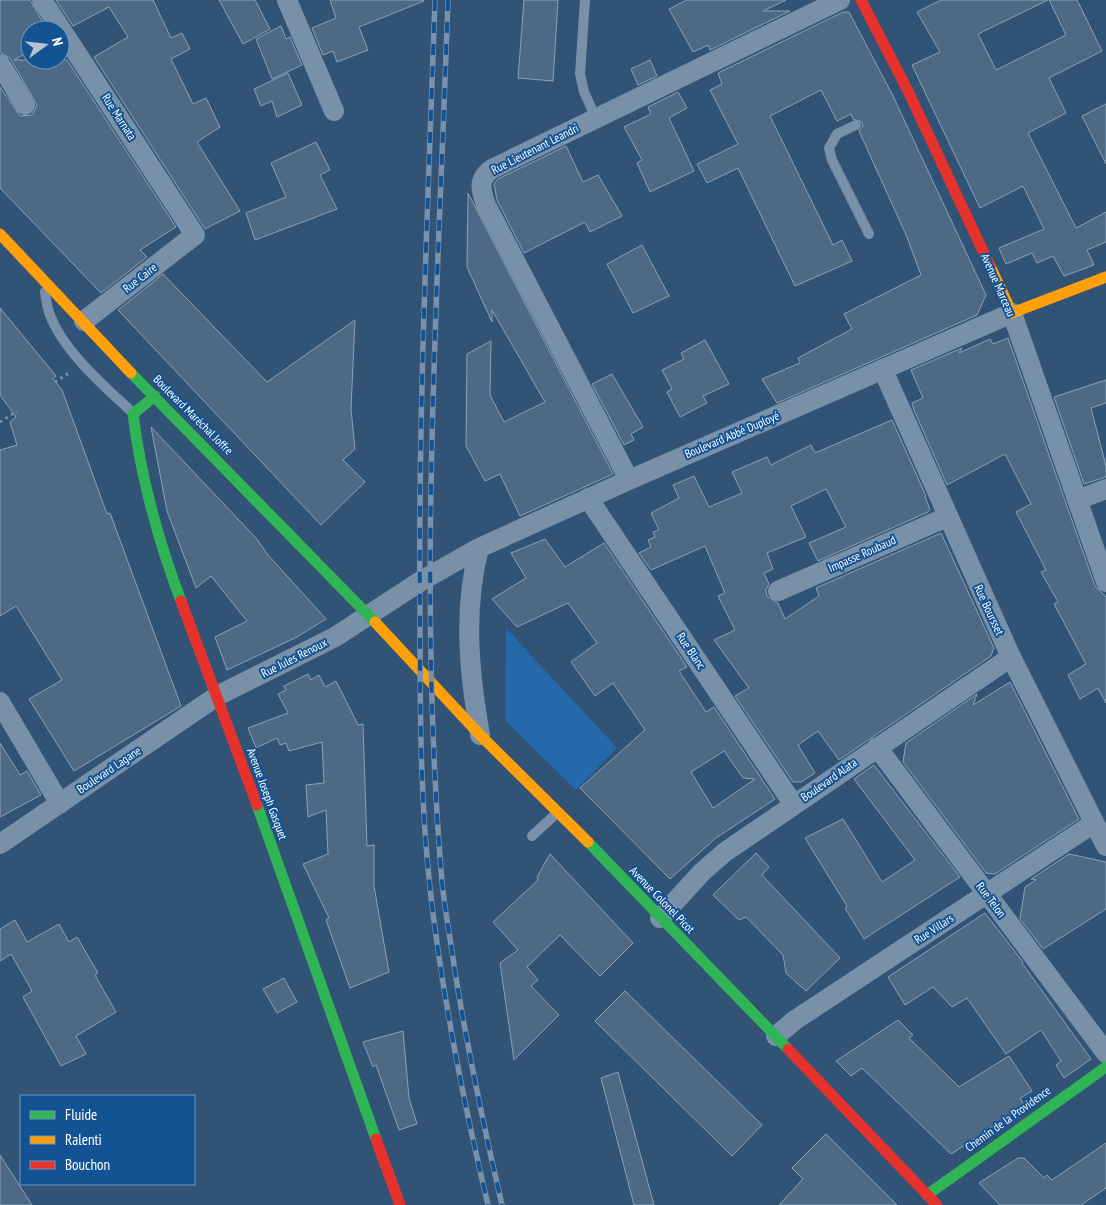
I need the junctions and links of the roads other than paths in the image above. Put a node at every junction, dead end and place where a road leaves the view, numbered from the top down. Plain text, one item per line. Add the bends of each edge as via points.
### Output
1 (42, 0) edge
2 (287, 0) edge
3 (585, 0) edge
4 (840, 0) edge
5 (861, 0) edge
6 (0, 64) edge
7 (26, 105) dead end
8 (334, 112) dead end
9 (596, 118) junction
10 (856, 125) dead end
11 (0, 234) edge
12 (869, 234) dead end
13 (196, 235) joint
14 (1106, 277) edge
15 (43, 279) junction
16 (1012, 313) junction
17 (84, 321) junction
18 (883, 370) junction
19 (154, 396) junction
20 (133, 414) junction
21 (628, 480) junction
22 (1106, 489) edge
23 (588, 498) junction
24 (1076, 500) junction
25 (947, 517) junction
26 (479, 548) junction
27 (1106, 582) edge
28 (778, 591) dead end
29 (368, 615) junction
30 (1010, 657) junction
31 (217, 696) junction
32 (0, 702) edge
33 (480, 735) junction
34 (876, 748) junction
35 (60, 804) junction
36 (794, 805) junction
37 (559, 812) junction
38 (1094, 823) junction
39 (532, 836) dead end
40 (0, 844) edge
41 (1106, 846) edge
42 (987, 894) junction
43 (660, 918) junction
44 (776, 1036) junction
45 (1106, 1053) edge
46 (1106, 1066) edge
47 (927, 1195) junction
48 (400, 1205) edge
49 (937, 1205) edge

1 - 13 street, Rue Marnata
2 - 8 street
3 - 9 lane via 580,74
4 - 9 street, Rue Lieutenant Leandri
5 - 16 main road, Avenue Marceau
6 - 7 street
9 - 21 street, Rue Lieutenant Leandri via 492,169 482,178 480,188
10 - 12 lane via 837,134 829,148
11 - 15 main road, Boulevard Maréchal Joffre
13 - 17 street, Rue Caire
14 - 16 main road, Boulevard Abbé Duployé
15 - 17 main road, Boulevard Maréchal Joffre
15 - 20 lane via 49,314 57,330 103,385
16 - 18 street, Boulevard Abbé Duployé
16 - 24 street, Avenue Marceau
17 - 19 main road, Boulevard Maréchal Joffre
18 - 21 street, Boulevard Abbé Duployé
18 - 25 street, Rue Boursset
19 - 20 main road
19 - 29 main road, Boulevard Maréchal Joffre
20 - 31 main road, Avenue Joseph Gasquet via 145,488 159,540
21 - 23 street, Boulevard Abbé Duployé
22 - 24 street
23 - 26 street, Boulevard Abbé Duployé
23 - 36 street, Rue Blanc
24 - 27 street, Avenue Marceau
25 - 28 street, Impasse Roubaud
25 - 30 street, Rue Boursset
26 - 29 street, Boulevard Abbé Duployé
26 - 33 street via 469,600 469,635 471,680
29 - 31 street, Rue Jules Renoux via 335,637
29 - 33 main road, Avenue Colonel Picot
30 - 34 street, Boulevard Alata
30 - 38 street, Rue Boursset
31 - 35 street, Boulevard Lagane
31 - 48 main road, Avenue Joseph Gasquet
32 - 35 street
33 - 37 main road, Avenue Colonel Picot
34 - 36 street, Boulevard Alata
34 - 42 street, Rue Telon
35 - 40 street, Boulevard Lagane
36 - 43 street, Boulevard Alata via 725,852
37 - 39 lane
37 - 43 main road, Avenue Colonel Picot
38 - 41 street, Rue Boursset
38 - 42 street, Rue Villars
42 - 44 street, Rue Villars via 795,1020
42 - 45 street, Rue Telon
43 - 44 main road, Avenue Colonel Picot
44 - 47 main road, Avenue Colonel Picot
46 - 47 main road, Chemin de la Providence
47 - 49 main road, Avenue Colonel Picot

